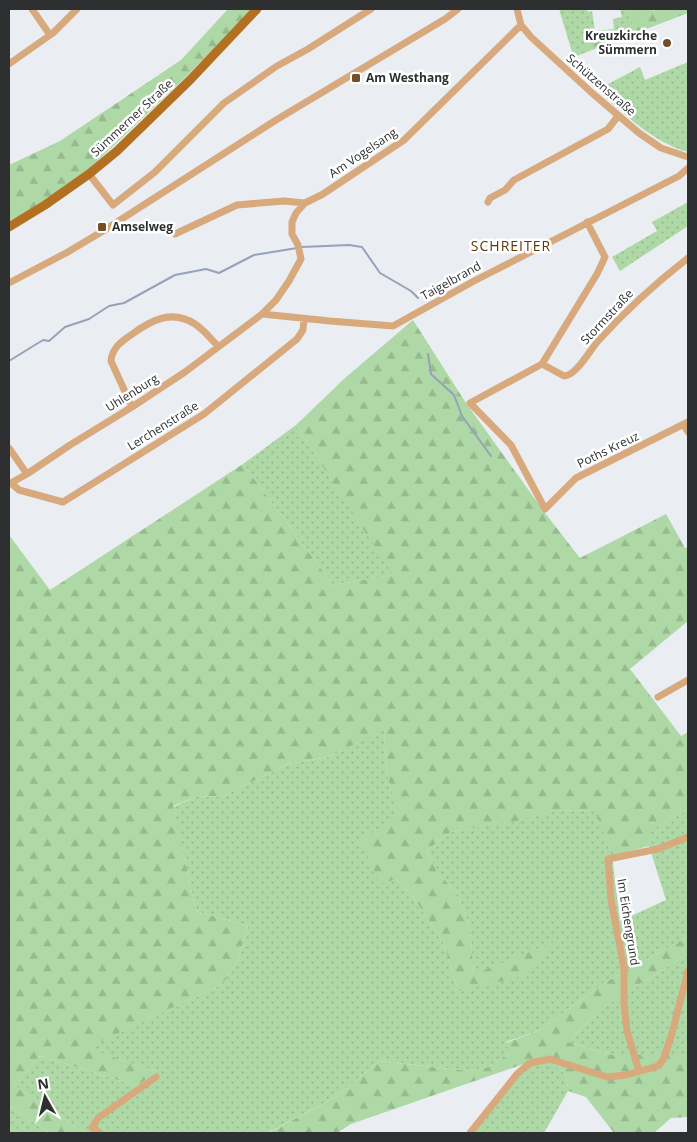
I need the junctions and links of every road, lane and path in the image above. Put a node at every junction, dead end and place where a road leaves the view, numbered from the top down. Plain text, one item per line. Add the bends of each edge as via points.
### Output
1 (32, 9) edge
2 (77, 9) edge
3 (257, 9) edge
4 (371, 9) edge
5 (458, 9) edge
6 (517, 9) edge
7 (521, 24) junction
8 (50, 35) junction
9 (9, 64) edge
10 (618, 116) junction
11 (688, 157) edge
12 (688, 168) edge
13 (90, 174) junction
14 (488, 202) dead end
15 (305, 203) junction
16 (587, 222) junction
17 (9, 227) edge
18 (175, 234) dead end
19 (688, 258) edge
20 (9, 283) edge
21 (262, 314) junction
22 (304, 318) junction
23 (218, 346) junction
24 (542, 364) junction
25 (132, 407) junction
26 (686, 423) edge
27 (688, 432) edge
28 (9, 448) edge
29 (27, 474) junction
30 (10, 484) edge
31 (688, 680) edge
32 (658, 697) dead end
33 (688, 837) edge
34 (688, 971) edge
35 (639, 1071) junction
36 (156, 1077) dead end
37 (100, 1133) edge
38 (470, 1133) edge

1 - 8 street
2 - 8 street
3 - 13 main road, Sümmerner Straße via 150,120
4 - 13 street via 277,66 224,103 155,172 113,205
5 - 20 street via 276,120 104,231
6 - 7 street, Schützenstraße
7 - 10 street, Schützenstraße via 531,37
7 - 15 street, Am Vogelsang via 404,140
8 - 9 street
10 - 11 street, Schützenstraße via 661,148
10 - 14 street via 608,129 514,180
12 - 16 street, Taigelbrand via 679,176
13 - 17 main road, Sümmerner Straße
15 - 18 street via 284,201 237,205
15 - 21 street, Am Vogelsang via 292,222 292,234 301,260 276,300
16 - 22 street, Taigelbrand via 393,326
16 - 24 street via 606,257
19 - 24 street, Stormstraße via 634,304 568,376
21 - 22 street, Taigelbrand
21 - 23 street, Uhlenburg
22 - 30 street, Lerchenstraße via 303,330 297,339 204,414 64,502 19,490
23 - 25 street, Uhlenburg via 186,372
23 - 25 street via 195,324 178,318 161,318 148,323 119,344 112,354 111,361
24 - 26 street, Poths Kreuz via 470,404 511,445 545,509 576,478
25 - 29 street, Uhlenburg
26 - 27 street
28 - 29 street
29 - 30 street, Uhlenburg
31 - 32 street
33 - 35 street, Im Eichengrund via 658,849 608,859 611,900 624,968 627,1030
34 - 35 street via 663,1060 658,1066
35 - 38 street via 607,1077 550,1059 530,1064 517,1074
36 - 37 street via 98,1118 92,1128

